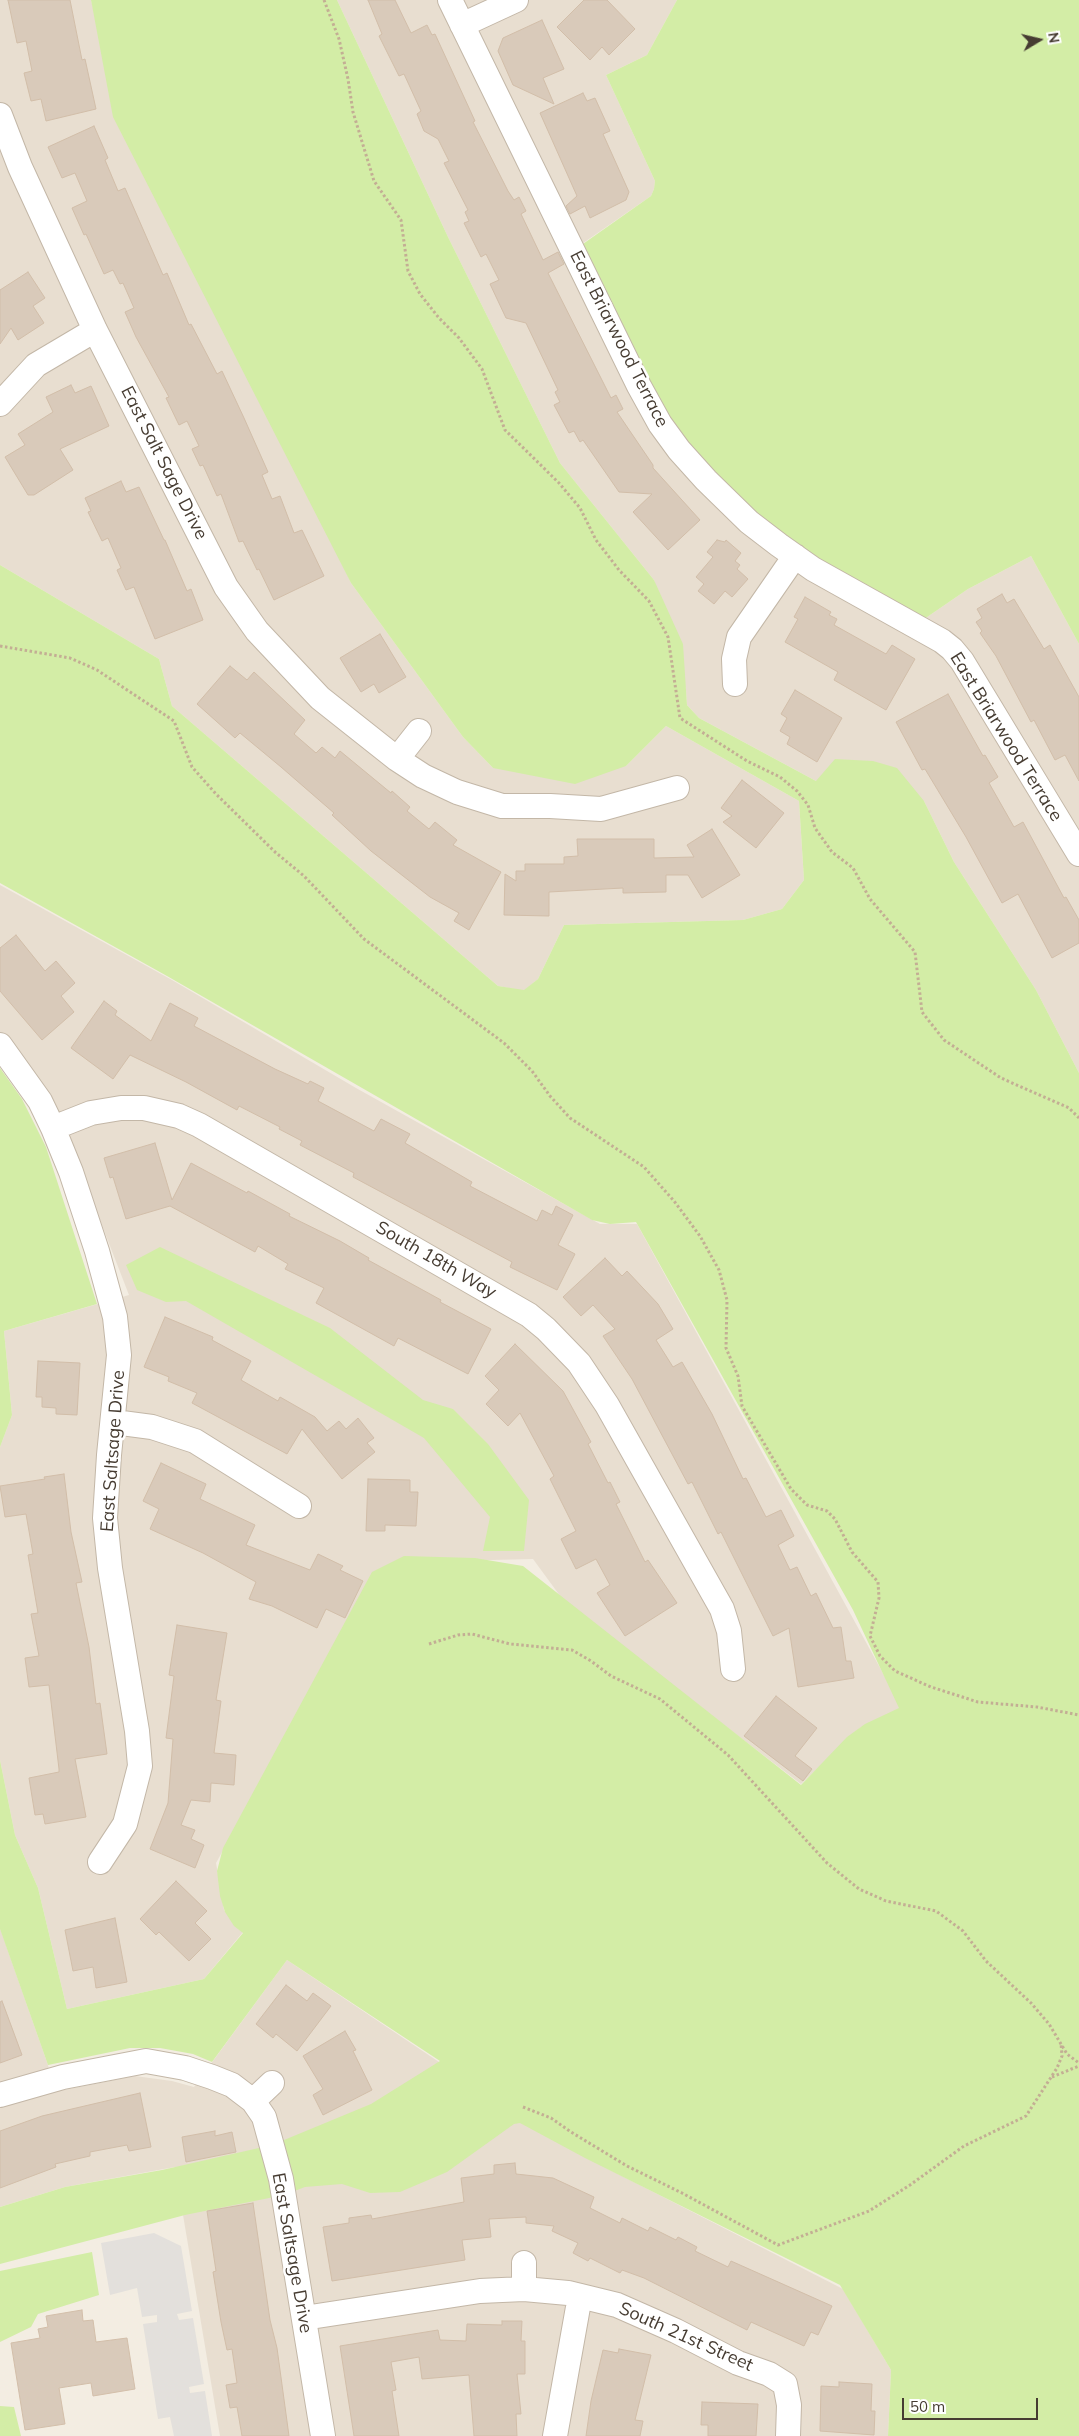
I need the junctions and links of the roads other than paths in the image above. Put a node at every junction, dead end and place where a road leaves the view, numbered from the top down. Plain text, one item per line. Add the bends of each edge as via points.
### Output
1 (450, 0) edge
2 (516, 0) edge
3 (462, 25) junction
4 (0, 116) edge
5 (95, 330) junction
6 (0, 404) edge
7 (795, 556) junction
8 (735, 684) dead end
9 (418, 731) dead end
10 (397, 759) junction
11 (677, 788) dead end
12 (1072, 827) edge
13 (1079, 854) edge
14 (0, 1045) edge
15 (53, 1128) junction
16 (114, 1422) junction
17 (299, 1506) dead end
18 (733, 1669) dead end
19 (100, 1862) dead end
20 (272, 2083) dead end
21 (0, 2095) edge
22 (253, 2101) junction
23 (524, 2263) dead end
24 (524, 2288) junction
25 (580, 2296) junction
26 (304, 2318) junction
27 (323, 2436) edge
28 (555, 2436) edge
29 (788, 2436) edge

1 - 3 street, East Briarwood Terrace
2 - 3 street
3 - 7 street, East Briarwood Terrace via 660,424 706,480 749,522
4 - 5 street, East Salt Sage Drive
5 - 6 street via 36,365
5 - 10 street, East Salt Sage Drive via 226,587 257,631 320,698
7 - 8 street via 739,637 734,659
7 - 12 street, East Briarwood Terrace via 942,640 952,649
9 - 10 street
10 - 11 street, East Salt Sage Drive via 501,816 550,806 601,809
12 - 13 street, East Briarwood Terrace
14 - 15 street via 40,1101
15 - 16 street, East Saltsage Drive via 94,1242 115,1317 119,1356
15 - 18 street, South 18th Way via 91,1113 121,1108 144,1108 179,1116 535,1320 565,1347 593,1381 710,1583 729,1631
16 - 17 street via 152,1427 195,1441
16 - 19 street, East Saltsage Drive via 105,1518 140,1766 125,1824
20 - 22 street
21 - 22 street via 63,2077 146,2061 186,2068 212,2077 232,2085
22 - 26 street, East Saltsage Drive via 264,2117 281,2179
23 - 24 street
24 - 25 street, South 21st Street
24 - 26 street, South 21st Street via 480,2291
25 - 28 street
25 - 29 street, South 21st Street via 617,2305 785,2384 789,2405
26 - 27 street, East Saltsage Drive

